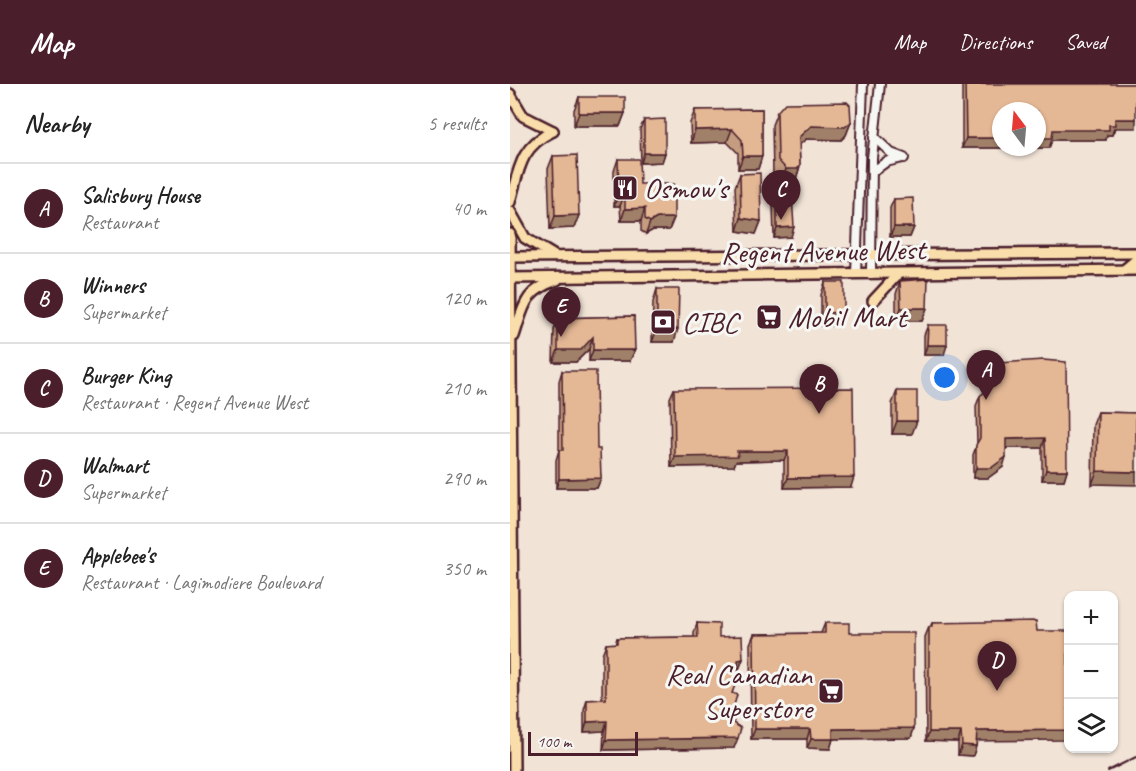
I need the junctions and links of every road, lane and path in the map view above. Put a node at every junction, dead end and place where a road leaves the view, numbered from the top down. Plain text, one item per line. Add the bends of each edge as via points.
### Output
1 (863, 84) edge
2 (880, 84) edge
3 (510, 94) edge
4 (861, 102) junction
5 (878, 102) junction
6 (874, 137) junction
7 (859, 150) junction
8 (872, 158) junction
9 (872, 172) junction
10 (510, 202) edge
11 (510, 211) edge
12 (510, 234) edge
13 (857, 253) junction
14 (1136, 253) edge
15 (872, 254) junction
16 (732, 255) junction
17 (555, 256) junction
18 (510, 257) edge
19 (1136, 260) edge
20 (1124, 270) junction
21 (1136, 270) edge
22 (856, 274) junction
23 (871, 274) junction
24 (898, 274) junction
25 (733, 276) junction
26 (565, 277) junction
27 (510, 278) edge
28 (873, 301) dead end
29 (511, 344) edge
30 (513, 771) edge

1 - 4 street
2 - 5 street
3 - 10 main road via 523,116 553,131 527,150
4 - 5 street
4 - 7 street
5 - 6 street
6 - 8 street
6 - 9 street via 891,153 904,158 886,162
7 - 8 street
7 - 13 street
8 - 9 street
9 - 15 street
11 - 17 main road via 525,238
12 - 18 main road
13 - 15 main road, Regent Avenue West
13 - 16 main road, Regent Avenue West
13 - 22 street
14 - 15 main road, Regent Avenue West
15 - 23 street
16 - 17 main road, Regent Avenue West
16 - 25 main road
17 - 18 main road, Regent Avenue West
18 - 27 main road
19 - 20 main road
20 - 21 main road, Regent Avenue West
20 - 24 main road, Regent Avenue West
22 - 23 main road, Regent Avenue West
22 - 25 main road, Regent Avenue West
23 - 24 main road, Regent Avenue West
24 - 28 main road
25 - 26 main road, Regent Avenue West
26 - 27 main road, Regent Avenue West
26 - 29 main road via 530,294
27 - 29 main road
29 - 30 main road

